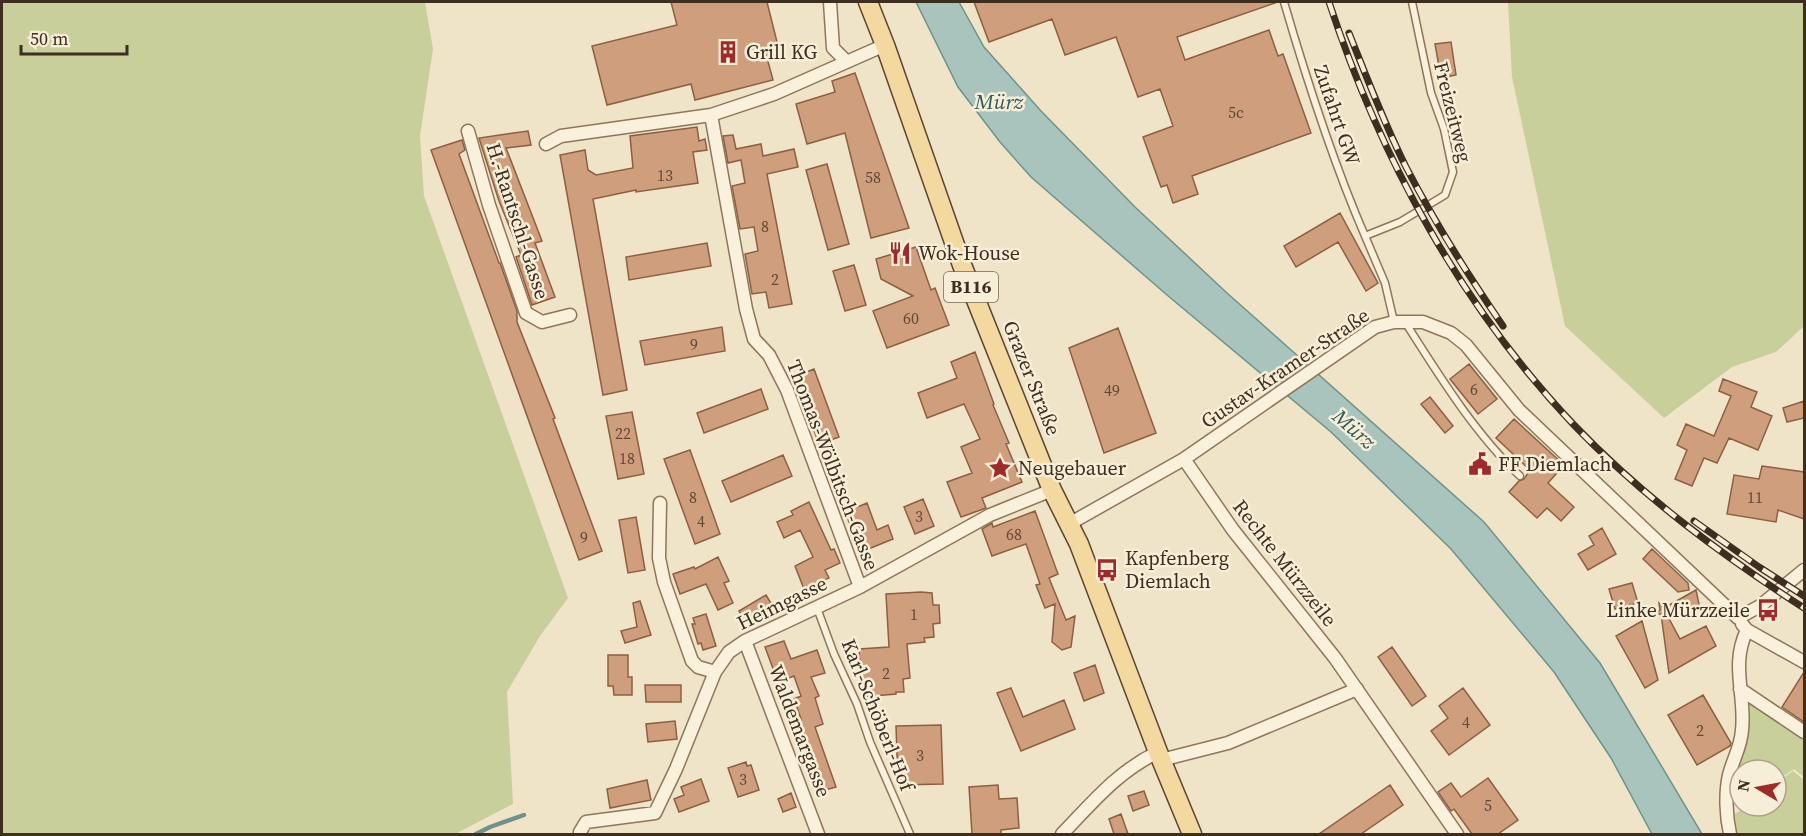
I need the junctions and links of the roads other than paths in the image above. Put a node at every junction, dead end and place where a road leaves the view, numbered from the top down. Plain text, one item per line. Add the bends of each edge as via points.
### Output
1 (830, 2) edge
2 (868, 2) edge
3 (1284, 2) edge
4 (1412, 2) edge
5 (885, 45) junction
6 (846, 61) junction
7 (711, 116) junction
8 (468, 130) dead end
9 (546, 144) dead end
10 (1365, 236) junction
11 (570, 315) dead end
12 (1399, 322) junction
13 (1184, 459) junction
14 (1520, 476) dead end
15 (1052, 490) junction
16 (660, 503) dead end
17 (1069, 524) junction
18 (1804, 570) edge
19 (860, 587) junction
20 (817, 608) junction
21 (1738, 618) junction
22 (1747, 630) junction
23 (745, 641) junction
24 (1804, 662) edge
25 (714, 672) junction
26 (1357, 689) junction
27 (1740, 689) junction
28 (1804, 732) edge
29 (1160, 756) junction
30 (580, 832) dead end
31 (818, 834) edge
32 (910, 834) edge
33 (1062, 834) edge
34 (1191, 834) edge
35 (1457, 834) edge
36 (1730, 834) edge

1 - 6 street via 833,48
2 - 5 main road, Grazer Straße / B116
3 - 10 lane, Zufahrt GW via 1307,83
4 - 10 lane, Freizeitweg via 1453,172 1445,195 1400,222
5 - 6 street
5 - 15 main road, Grazer Straße / B116 via 962,265
6 - 7 street via 774,94
7 - 9 street via 561,136
7 - 19 street, Thomas-Wölbitsch-Gasse via 754,339 769,355 787,390
8 - 11 street, H.-Rantschl-Gasse via 526,313 542,322
10 - 12 lane
12 - 13 street, Gustav-Kramer-Straße via 1375,327
12 - 14 lane via 1481,433
12 - 21 street, Gustav-Kramer-Straße via 1437,326 1466,345 1519,410
13 - 17 street, Gustav-Kramer-Straße
13 - 26 street, Rechte Mürzzeile via 1233,530
15 - 17 main road, Grazer Straße / B116
15 - 19 street, Heimgasse via 990,515
16 - 25 street via 659,558 664,582 692,661
17 - 29 main road, Grazer Straße / B116
18 - 21 street via 1760,606
19 - 20 street, Heimgasse
20 - 23 street, Heimgasse
20 - 32 lane, Karl-Schöberl-Hof
21 - 22 street
22 - 24 street
22 - 27 street via 1739,653
23 - 25 street, Heimgasse via 729,652
23 - 31 street, Waldemargasse
25 - 30 street, Heimgasse via 655,813 586,822
26 - 29 street via 1228,743
26 - 35 street, Rechte Mürzzeile
27 - 28 street
27 - 36 street via 1742,731 1727,797
29 - 33 street via 1139,762 1121,774
29 - 34 main road, Grazer Straße / B116

